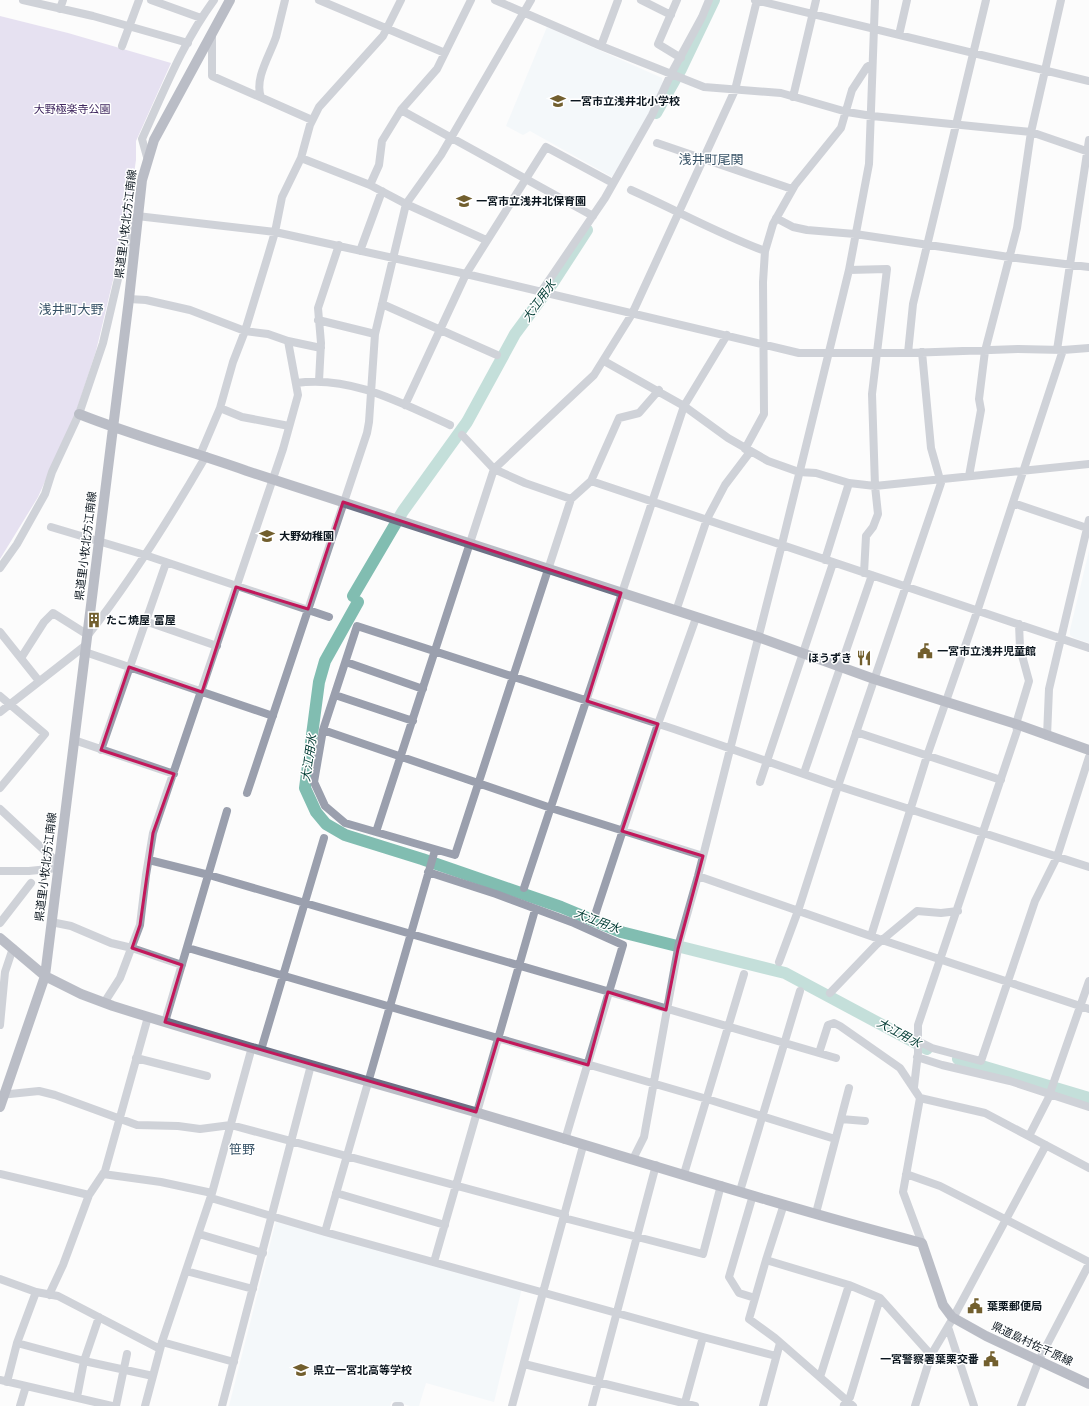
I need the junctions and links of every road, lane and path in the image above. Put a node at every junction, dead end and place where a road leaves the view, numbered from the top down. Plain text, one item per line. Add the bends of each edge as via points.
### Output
1 (63, 0) edge
2 (139, 0) edge
3 (151, 0) edge
4 (208, 0) edge
5 (214, 0) edge
6 (230, 0) edge
7 (285, 0) edge
8 (401, 0) edge
9 (471, 0) edge
10 (495, 0) edge
11 (531, 0) edge
12 (618, 0) edge
13 (641, 0) edge
14 (677, 0) edge
15 (709, 0) edge
16 (756, 0) edge
17 (816, 0) edge
18 (875, 0) edge
19 (908, 0) edge
20 (986, 0) edge
21 (1060, 0) edge
22 (28, 1) edge
23 (324, 1) edge
24 (60, 9) junction
25 (524, 12) junction
26 (813, 14) junction
27 (671, 15) junction
28 (201, 18) junction
29 (129, 27) junction
30 (388, 29) junction
31 (875, 29) junction
32 (212, 35) junction
33 (899, 35) junction
34 (188, 43) junction
35 (122, 46) dead end
36 (601, 46) junction
37 (445, 53) junction
38 (974, 53) junction
39 (681, 58) junction
40 (872, 64) junction
41 (1044, 70) junction
42 (675, 75) junction
43 (1089, 81) edge
44 (734, 90) junction
45 (261, 97) junction
46 (793, 97) junction
47 (401, 110) junction
48 (847, 112) junction
49 (872, 116) junction
50 (312, 120) junction
51 (956, 125) junction
52 (1031, 132) junction
53 (452, 138) junction
54 (1089, 140) edge
55 (657, 143) dead end
56 (1088, 152) edge
57 (147, 158) junction
58 (301, 158) junction
59 (704, 158) junction
60 (526, 180) junction
61 (609, 181) dead end
62 (370, 185) junction
63 (792, 189) junction
64 (631, 190) dead end
65 (382, 191) junction
66 (406, 204) junction
67 (679, 211) junction
68 (137, 216) junction
69 (592, 216) junction
70 (776, 218) junction
71 (275, 232) junction
72 (855, 234) junction
73 (486, 240) junction
74 (927, 244) junction
75 (339, 245) junction
76 (360, 251) junction
77 (765, 251) junction
78 (1009, 257) junction
79 (392, 259) junction
80 (1070, 264) junction
81 (1089, 266) edge
82 (849, 270) junction
83 (466, 274) junction
84 (544, 293) junction
85 (129, 299) junction
86 (382, 304) junction
87 (632, 314) junction
88 (318, 320) junction
89 (441, 330) junction
90 (245, 331) junction
91 (375, 334) junction
92 (727, 335) junction
93 (288, 341) junction
94 (762, 344) junction
95 (321, 348) junction
96 (1089, 348) edge
97 (1060, 350) junction
98 (985, 351) junction
99 (922, 352) junction
100 (877, 353) junction
101 (908, 353) junction
102 (827, 354) junction
103 (497, 355) dead end
104 (604, 361) junction
105 (320, 381) junction
106 (296, 384) junction
107 (659, 390) junction
108 (372, 392) junction
109 (405, 405) junction
110 (684, 406) junction
111 (220, 408) junction
112 (79, 414) junction
113 (450, 425) dead end
114 (290, 426) junction
115 (113, 428) junction
116 (462, 435) dead end
117 (748, 450) junction
118 (203, 455) junction
119 (1089, 464) edge
120 (494, 469) junction
121 (1024, 470) junction
122 (799, 472) junction
123 (969, 476) junction
124 (271, 479) junction
125 (939, 480) junction
126 (591, 481) junction
127 (849, 483) junction
128 (875, 486) junction
129 (571, 499) junction
130 (343, 502) junction
131 (652, 502) junction
132 (1013, 503) junction
133 (707, 519) junction
134 (1089, 520) edge
135 (51, 527) dead end
136 (1087, 528) junction
137 (99, 542) junction
138 (469, 544) junction
139 (782, 544) junction
140 (145, 555) junction
141 (829, 561) junction
142 (166, 563) junction
143 (0, 568) edge
144 (548, 570) junction
145 (864, 573) junction
146 (872, 575) junction
147 (905, 586) junction
148 (236, 587) junction
149 (621, 593) junction
150 (308, 609) junction
151 (978, 609) junction
152 (676, 611) junction
153 (329, 617) dead end
154 (696, 618) junction
155 (145, 621) junction
156 (1019, 624) junction
157 (2, 638) edge
158 (758, 638) junction
159 (1062, 638) junction
160 (86, 644) junction
161 (217, 646) junction
162 (1089, 648) edge
163 (435, 653) junction
164 (803, 653) junction
165 (21, 658) junction
166 (346, 662) junction
167 (841, 666) junction
168 (129, 667) junction
169 (512, 678) junction
170 (874, 679) junction
171 (40, 681) junction
172 (423, 689) junction
173 (202, 692) junction
174 (335, 695) junction
175 (0, 696) edge
176 (587, 702) junction
177 (946, 703) junction
178 (10, 705) junction
179 (0, 712) edge
180 (273, 716) junction
181 (413, 722) junction
182 (658, 724) junction
183 (1016, 724) junction
184 (323, 730) junction
185 (856, 732) junction
186 (1047, 736) junction
187 (74, 740) junction
188 (730, 748) junction
189 (101, 750) junction
190 (1089, 750) edge
191 (927, 756) junction
192 (401, 757) junction
193 (1089, 757) edge
194 (767, 762) junction
195 (804, 773) junction
196 (174, 774) junction
197 (1001, 780) junction
198 (760, 782) dead end
199 (478, 783) junction
200 (838, 786) junction
201 (0, 788) edge
202 (247, 793) dead end
203 (551, 808) junction
204 (0, 809) edge
205 (910, 809) junction
206 (228, 811) dead end
207 (622, 831) junction
208 (376, 832) junction
209 (982, 834) junction
210 (324, 838) dead end
211 (435, 850) junction
212 (703, 856) junction
213 (1057, 857) junction
214 (149, 860) junction
215 (59, 866) junction
216 (430, 866) junction
217 (1089, 868) edge
218 (0, 871) edge
219 (209, 875) junction
220 (698, 876) junction
221 (31, 883) dead end
222 (524, 888) dead end
223 (305, 904) junction
224 (535, 910) junction
225 (798, 911) junction
226 (958, 911) junction
227 (594, 916) dead end
228 (51, 922) junction
229 (0, 923) edge
230 (411, 935) junction
231 (871, 936) junction
232 (0, 938) edge
233 (882, 940) junction
234 (13, 948) junction
235 (132, 948) junction
236 (188, 948) junction
237 (939, 959) junction
238 (779, 962) dead end
239 (182, 965) junction
240 (519, 966) junction
241 (744, 974) dead end
242 (45, 976) junction
243 (283, 976) junction
244 (1089, 981) edge
245 (1008, 982) junction
246 (800, 991) dead end
247 (608, 992) junction
248 (830, 993) dead end
249 (104, 1003) junction
250 (1081, 1006) junction
251 (391, 1007) junction
252 (1089, 1009) edge
253 (666, 1010) junction
254 (148, 1017) junction
255 (165, 1022) junction
256 (0, 1025) edge
257 (727, 1027) junction
258 (498, 1039) junction
259 (784, 1042) junction
260 (918, 1042) junction
261 (257, 1049) junction
262 (819, 1052) junction
263 (918, 1055) junction
264 (136, 1058) junction
265 (836, 1058) dead end
266 (311, 1065) junction
267 (588, 1065) junction
268 (207, 1076) dead end
269 (368, 1082) junction
270 (654, 1083) junction
271 (914, 1087) junction
272 (850, 1088) dead end
273 (1051, 1089) junction
274 (2, 1095) edge
275 (920, 1098) junction
276 (707, 1099) junction
277 (0, 1107) edge
278 (1089, 1108) edge
279 (476, 1112) junction
280 (762, 1115) junction
281 (120, 1119) junction
282 (841, 1119) junction
283 (865, 1120) dead end
284 (230, 1124) junction
285 (1029, 1136) junction
286 (835, 1139) junction
287 (565, 1140) junction
288 (292, 1141) junction
289 (1046, 1145) junction
290 (583, 1146) junction
291 (346, 1157) junction
292 (633, 1159) junction
293 (656, 1165) junction
294 (1089, 1168) edge
295 (0, 1174) edge
296 (103, 1174) junction
297 (684, 1174) junction
298 (906, 1174) junction
299 (721, 1185) junction
300 (455, 1187) junction
301 (740, 1191) junction
302 (336, 1193) junction
303 (89, 1195) junction
304 (212, 1195) junction
305 (753, 1195) junction
306 (784, 1204) junction
307 (816, 1214) junction
308 (273, 1215) junction
309 (564, 1216) junction
310 (1007, 1220) junction
311 (445, 1224) junction
312 (325, 1232) junction
313 (199, 1234) junction
314 (637, 1237) junction
315 (922, 1243) junction
316 (263, 1253) junction
317 (766, 1260) junction
318 (434, 1262) junction
319 (1089, 1263) edge
320 (186, 1271) junction
321 (0, 1279) edge
322 (849, 1286) junction
323 (253, 1289) junction
324 (36, 1292) junction
325 (544, 1293) junction
326 (48, 1295) junction
327 (755, 1298) junction
328 (880, 1298) junction
329 (617, 1312) junction
330 (99, 1317) junction
331 (950, 1322) junction
332 (703, 1337) junction
333 (17, 1343) junction
334 (780, 1343) junction
335 (161, 1346) junction
336 (127, 1354) dead end
337 (931, 1355) junction
338 (776, 1356) junction
339 (1039, 1360) junction
340 (84, 1361) junction
341 (234, 1362) junction
342 (524, 1364) junction
343 (123, 1369) junction
344 (153, 1376) junction
345 (820, 1377) junction
346 (3, 1381) edge
347 (598, 1382) junction
348 (1089, 1384) edge
349 (26, 1386) junction
350 (77, 1397) junction
351 (685, 1405) edge
352 (848, 1405) edge
353 (20, 1406) edge
354 (112, 1406) edge
355 (116, 1406) edge
356 (145, 1406) edge
357 (222, 1406) edge
358 (396, 1406) edge
359 (400, 1406) edge
360 (512, 1406) edge
361 (592, 1406) edge
362 (695, 1406) edge
363 (763, 1406) edge
364 (915, 1406) edge
365 (974, 1406) edge
366 (1021, 1406) edge

1 - 24 street
2 - 29 street
3 - 28 street
4 - 28 street
5 - 28 street
6 - 32 street, 県道里小牧北方江南線
7 - 45 street via 276,36 260,81 258,90
8 - 30 street
9 - 37 street
10 - 25 street
11 - 25 street
12 - 36 street
13 - 27 street
14 - 27 street
15 - 39 street
16 - 26 street
16 - 44 street
17 - 26 street
18 - 31 street
19 - 33 street
20 - 38 street
21 - 41 street
22 - 24 street
23 - 30 street
24 - 29 street
25 - 36 street
25 - 53 street
26 - 31 street
26 - 46 street
27 - 39 street via 658,44
28 - 34 street
29 - 34 street
29 - 35 street
30 - 37 street
30 - 50 street via 319,108
31 - 33 street
31 - 40 street
32 - 45 street via 212,76
32 - 57 street, 県道里小牧北方江南線 via 163,123
33 - 38 street
34 - 57 street via 180,55 142,139
36 - 42 street
37 - 47 street via 437,69
38 - 41 street
38 - 51 street
39 - 42 street
40 - 48 street via 867,67 852,90
40 - 49 street
41 - 43 street
41 - 52 street
42 - 44 street via 704,87
42 - 69 street via 605,198
44 - 46 street via 781,93
44 - 59 street
45 - 50 street
46 - 48 street
47 - 53 street
47 - 62 street via 382,141 379,165
48 - 49 street
48 - 63 street via 841,128
49 - 51 street
49 - 72 street via 870,164
50 - 58 street
51 - 52 street
51 - 74 street
52 - 56 street
52 - 78 street via 1017,228
53 - 60 street
53 - 66 street
54 - 56 street
55 - 59 street
56 - 80 street
57 - 68 street, 県道里小牧北方江南線
58 - 62 street
58 - 71 street via 282,197
59 - 63 street
59 - 67 street
60 - 61 street via 546,147
60 - 69 street
60 - 73 street
62 - 65 street
63 - 70 street
64 - 67 street
65 - 66 street
65 - 76 street
66 - 73 street
66 - 79 street
67 - 77 street via 734,239
67 - 87 street
68 - 71 street
68 - 85 street, 県道里小牧北方江南線
68 - 112 street via 128,236 101,350
69 - 84 street
70 - 72 street via 793,227 807,230
70 - 77 street
71 - 75 street
71 - 90 street
72 - 74 street
72 - 82 street
73 - 83 street
74 - 78 street
74 - 101 street via 913,304
75 - 76 street
75 - 88 street via 318,308
76 - 79 street
77 - 94 street
78 - 80 street
78 - 98 street
79 - 83 street
79 - 86 street
80 - 81 street
80 - 97 street
82 - 100 street via 888,269
82 - 102 street
83 - 84 street
83 - 89 street
84 - 87 street
85 - 90 street via 190,310
85 - 115 street, 県道里小牧北方江南線
86 - 89 street
86 - 91 street
87 - 92 street
87 - 104 street
88 - 91 street
88 - 95 street
89 - 103 street
89 - 109 street
90 - 93 street via 268,334
90 - 111 street
91 - 108 street
92 - 94 street
92 - 110 street
93 - 95 street
93 - 106 street
94 - 102 street via 799,353
94 - 117 street via 764,414
95 - 105 street
96 - 97 street
97 - 98 street
97 - 121 street
98 - 99 street
98 - 123 street via 980,386 981,410
99 - 101 street
99 - 125 street via 931,448
100 - 101 street
100 - 102 street
100 - 128 street via 872,394
102 - 122 street
104 - 107 street
104 - 120 street via 594,375
105 - 106 street
105 - 108 street
106 - 114 street via 298,395
107 - 110 street
107 - 126 street via 639,413 619,418
108 - 109 street
108 - 130 street via 367,433
109 - 113 street
110 - 117 street
110 - 131 street
111 - 114 street via 242,417
111 - 118 street
112 - 115 street
112 - 143 street via 52,472 45,494 17,544
114 - 124 street
115 - 118 street
115 - 137 street, 県道里小牧北方江南線
116 - 120 street
117 - 122 street via 768,461
117 - 133 street
118 - 124 street
118 - 140 street via 173,512
119 - 121 street
120 - 129 street
120 - 138 street
121 - 123 street
121 - 132 street
122 - 127 street via 816,473
122 - 139 street
123 - 125 street
124 - 130 street
124 - 148 street
125 - 128 street
125 - 147 street via 941,483
126 - 129 street
126 - 131 street
127 - 128 street
127 - 141 street
128 - 145 street via 878,514 866,536
129 - 144 street
130 - 138 street
130 - 150 street
131 - 133 street
131 - 149 street
132 - 136 street
132 - 151 street
133 - 139 street
133 - 152 street
134 - 136 street
135 - 137 street
136 - 159 street
137 - 140 street
137 - 160 street, 県道里小牧北方江南線
138 - 144 street
138 - 163 street
139 - 141 street
139 - 158 street
140 - 142 street
140 - 160 street
141 - 145 street
141 - 164 street
142 - 148 street
142 - 155 street
144 - 149 street
144 - 169 street
145 - 146 street
146 - 147 street
146 - 167 street
147 - 151 street
147 - 170 street
148 - 150 street
148 - 161 street
149 - 152 street
149 - 176 street
150 - 153 street
150 - 180 street
151 - 156 street
151 - 177 street
152 - 154 street
154 - 158 street
154 - 182 street
155 - 161 street
155 - 168 street
156 - 159 street
156 - 183 street via 1020,648 1029,681
157 - 165 street
158 - 164 street
158 - 188 street
159 - 162 street
159 - 186 street via 1049,689
160 - 165 street via 53,613 44,622
160 - 168 street
160 - 171 street
160 - 187 street, 県道里小牧北方江南線
161 - 173 street
163 - 166 street via 357,626
163 - 169 street
163 - 172 street
164 - 167 street
164 - 194 street
165 - 171 street
166 - 172 street
166 - 174 street
167 - 170 street
167 - 195 street
168 - 173 street
168 - 189 street
169 - 176 street
169 - 199 street
170 - 177 street
170 - 185 street
171 - 178 street
172 - 181 street
173 - 180 street
173 - 196 street
174 - 181 street
174 - 184 street
175 - 178 street
176 - 182 street
176 - 203 street
177 - 183 street
177 - 191 street
178 - 179 street
178 - 201 street via 45,734
180 - 202 street
181 - 192 street
182 - 188 street
182 - 207 street
183 - 186 street
183 - 197 street via 1017,731
184 - 192 street
184 - 208 street via 314,782 325,806 345,823
185 - 191 street
185 - 200 street
186 - 190 street
187 - 189 street
187 - 215 street, 県道里小牧北方江南線
188 - 194 street
188 - 212 street
189 - 196 street
191 - 197 street
191 - 205 street
192 - 199 street
192 - 208 street
193 - 213 street
194 - 195 street
194 - 198 street
195 - 200 street
196 - 214 street via 153,833
197 - 209 street
199 - 203 street
199 - 211 street via 455,855
200 - 205 street
200 - 225 street
203 - 207 street
203 - 222 street
204 - 215 street
205 - 209 street
205 - 231 street
206 - 219 street
207 - 212 street
207 - 227 street
208 - 211 street
209 - 213 street
209 - 226 street
210 - 223 street
211 - 216 street
212 - 220 street
213 - 217 street
213 - 245 street via 1035,901
214 - 219 street
214 - 235 street via 140,925
215 - 218 street via 29,871
215 - 228 street, 県道里小牧北方江南線
216 - 224 street
216 - 230 street
219 - 223 street
219 - 236 street
220 - 225 street
220 - 253 street via 678,946
221 - 229 street
223 - 230 street
223 - 243 street
224 - 240 street
224 - 247 street via 623,945
225 - 231 street
225 - 238 street
226 - 233 street via 917,911
226 - 237 street
228 - 235 street via 71,926 111,943
228 - 242 street, 県道里小牧北方江南線
230 - 240 street
230 - 251 street
231 - 233 street
232 - 234 street
233 - 237 street
233 - 248 street
234 - 242 street
234 - 256 street via 5,972
235 - 239 street
235 - 249 street via 120,978
236 - 239 street
236 - 243 street
237 - 245 street
237 - 260 street via 918,1025
239 - 255 street
240 - 247 street
240 - 258 street
241 - 257 street
242 - 249 street
242 - 274 street, 県道里小牧北方江南線
243 - 251 street
243 - 261 street
244 - 250 street
245 - 250 street
245 - 260 street via 981,1061
246 - 259 street
247 - 253 street
247 - 267 street
249 - 254 street
250 - 252 street
250 - 273 street
251 - 258 street
251 - 269 street
253 - 257 street
253 - 270 street
254 - 255 street
254 - 264 street
255 - 261 street
257 - 259 street
257 - 276 street
258 - 267 street
258 - 279 street
259 - 262 street
259 - 280 street
260 - 263 street
261 - 266 street
261 - 284 street
262 - 265 street
262 - 271 street via 828,1025 834,1023 900,1068
263 - 271 street
263 - 273 street via 942,1064
264 - 268 street
264 - 281 street
266 - 269 street
266 - 288 street
267 - 270 street
267 - 287 street
269 - 279 street
269 - 291 street
270 - 276 street
270 - 292 street via 644,1137
271 - 275 street
272 - 282 street
273 - 278 street
273 - 285 street
274 - 277 street, 県道里小牧北方江南線
274 - 281 street via 39,1091
275 - 285 street via 985,1113
275 - 298 street
276 - 280 street
276 - 297 street
279 - 287 street
279 - 300 street
280 - 286 street
280 - 301 street
281 - 284 street via 137,1125 200,1129
281 - 296 street
282 - 283 street
282 - 286 street
284 - 288 street
284 - 304 street
285 - 289 street
286 - 307 street
287 - 290 street
288 - 291 street
288 - 308 street
289 - 294 street
289 - 310 street
290 - 292 street
290 - 309 street
291 - 300 street
291 - 302 street
292 - 293 street
293 - 297 street
293 - 314 street
295 - 303 street
296 - 303 street
296 - 304 street via 168,1184
297 - 299 street
298 - 310 street via 940,1186
298 - 315 street via 903,1192
299 - 301 street
299 - 314 street via 703,1254
300 - 309 street
300 - 311 street
301 - 305 street
302 - 311 street
302 - 312 street
303 - 326 street
304 - 308 street
304 - 313 street
305 - 306 street
305 - 327 street via 729,1277 739,1292
306 - 307 street
306 - 317 street
307 - 315 street
308 - 312 street
308 - 316 street
309 - 314 street
309 - 325 street
310 - 319 street
310 - 331 street
311 - 318 street
312 - 318 street
313 - 316 street
313 - 320 street
314 - 329 street
315 - 331 street, 県道島村佐千原線
316 - 323 street
317 - 322 street
317 - 327 street
318 - 325 street
319 - 339 street
320 - 323 street
320 - 335 street
321 - 324 street
322 - 328 street
322 - 345 street
323 - 341 street
324 - 326 street
324 - 333 street
325 - 329 street
325 - 342 street
326 - 330 street via 58,1296
327 - 334 street via 749,1319
328 - 337 street
328 - 352 street
329 - 332 street
329 - 347 street
330 - 335 street
330 - 340 street
331 - 337 street
331 - 339 street, 県道島村佐千原線
331 - 365 street
332 - 338 street
332 - 351 street
333 - 340 street
333 - 346 street
334 - 338 street
334 - 345 street
335 - 341 street
335 - 344 street
336 - 343 street
337 - 364 street
338 - 363 street
339 - 348 street, 県道島村佐千原線
339 - 366 street
340 - 343 street
340 - 350 street
341 - 357 street
342 - 347 street
342 - 360 street
343 - 344 street
343 - 355 street
344 - 356 street
345 - 352 street
346 - 349 street
347 - 351 street
347 - 361 street
349 - 350 street
349 - 353 street
350 - 354 street
351 - 362 street
358 - 359 street

